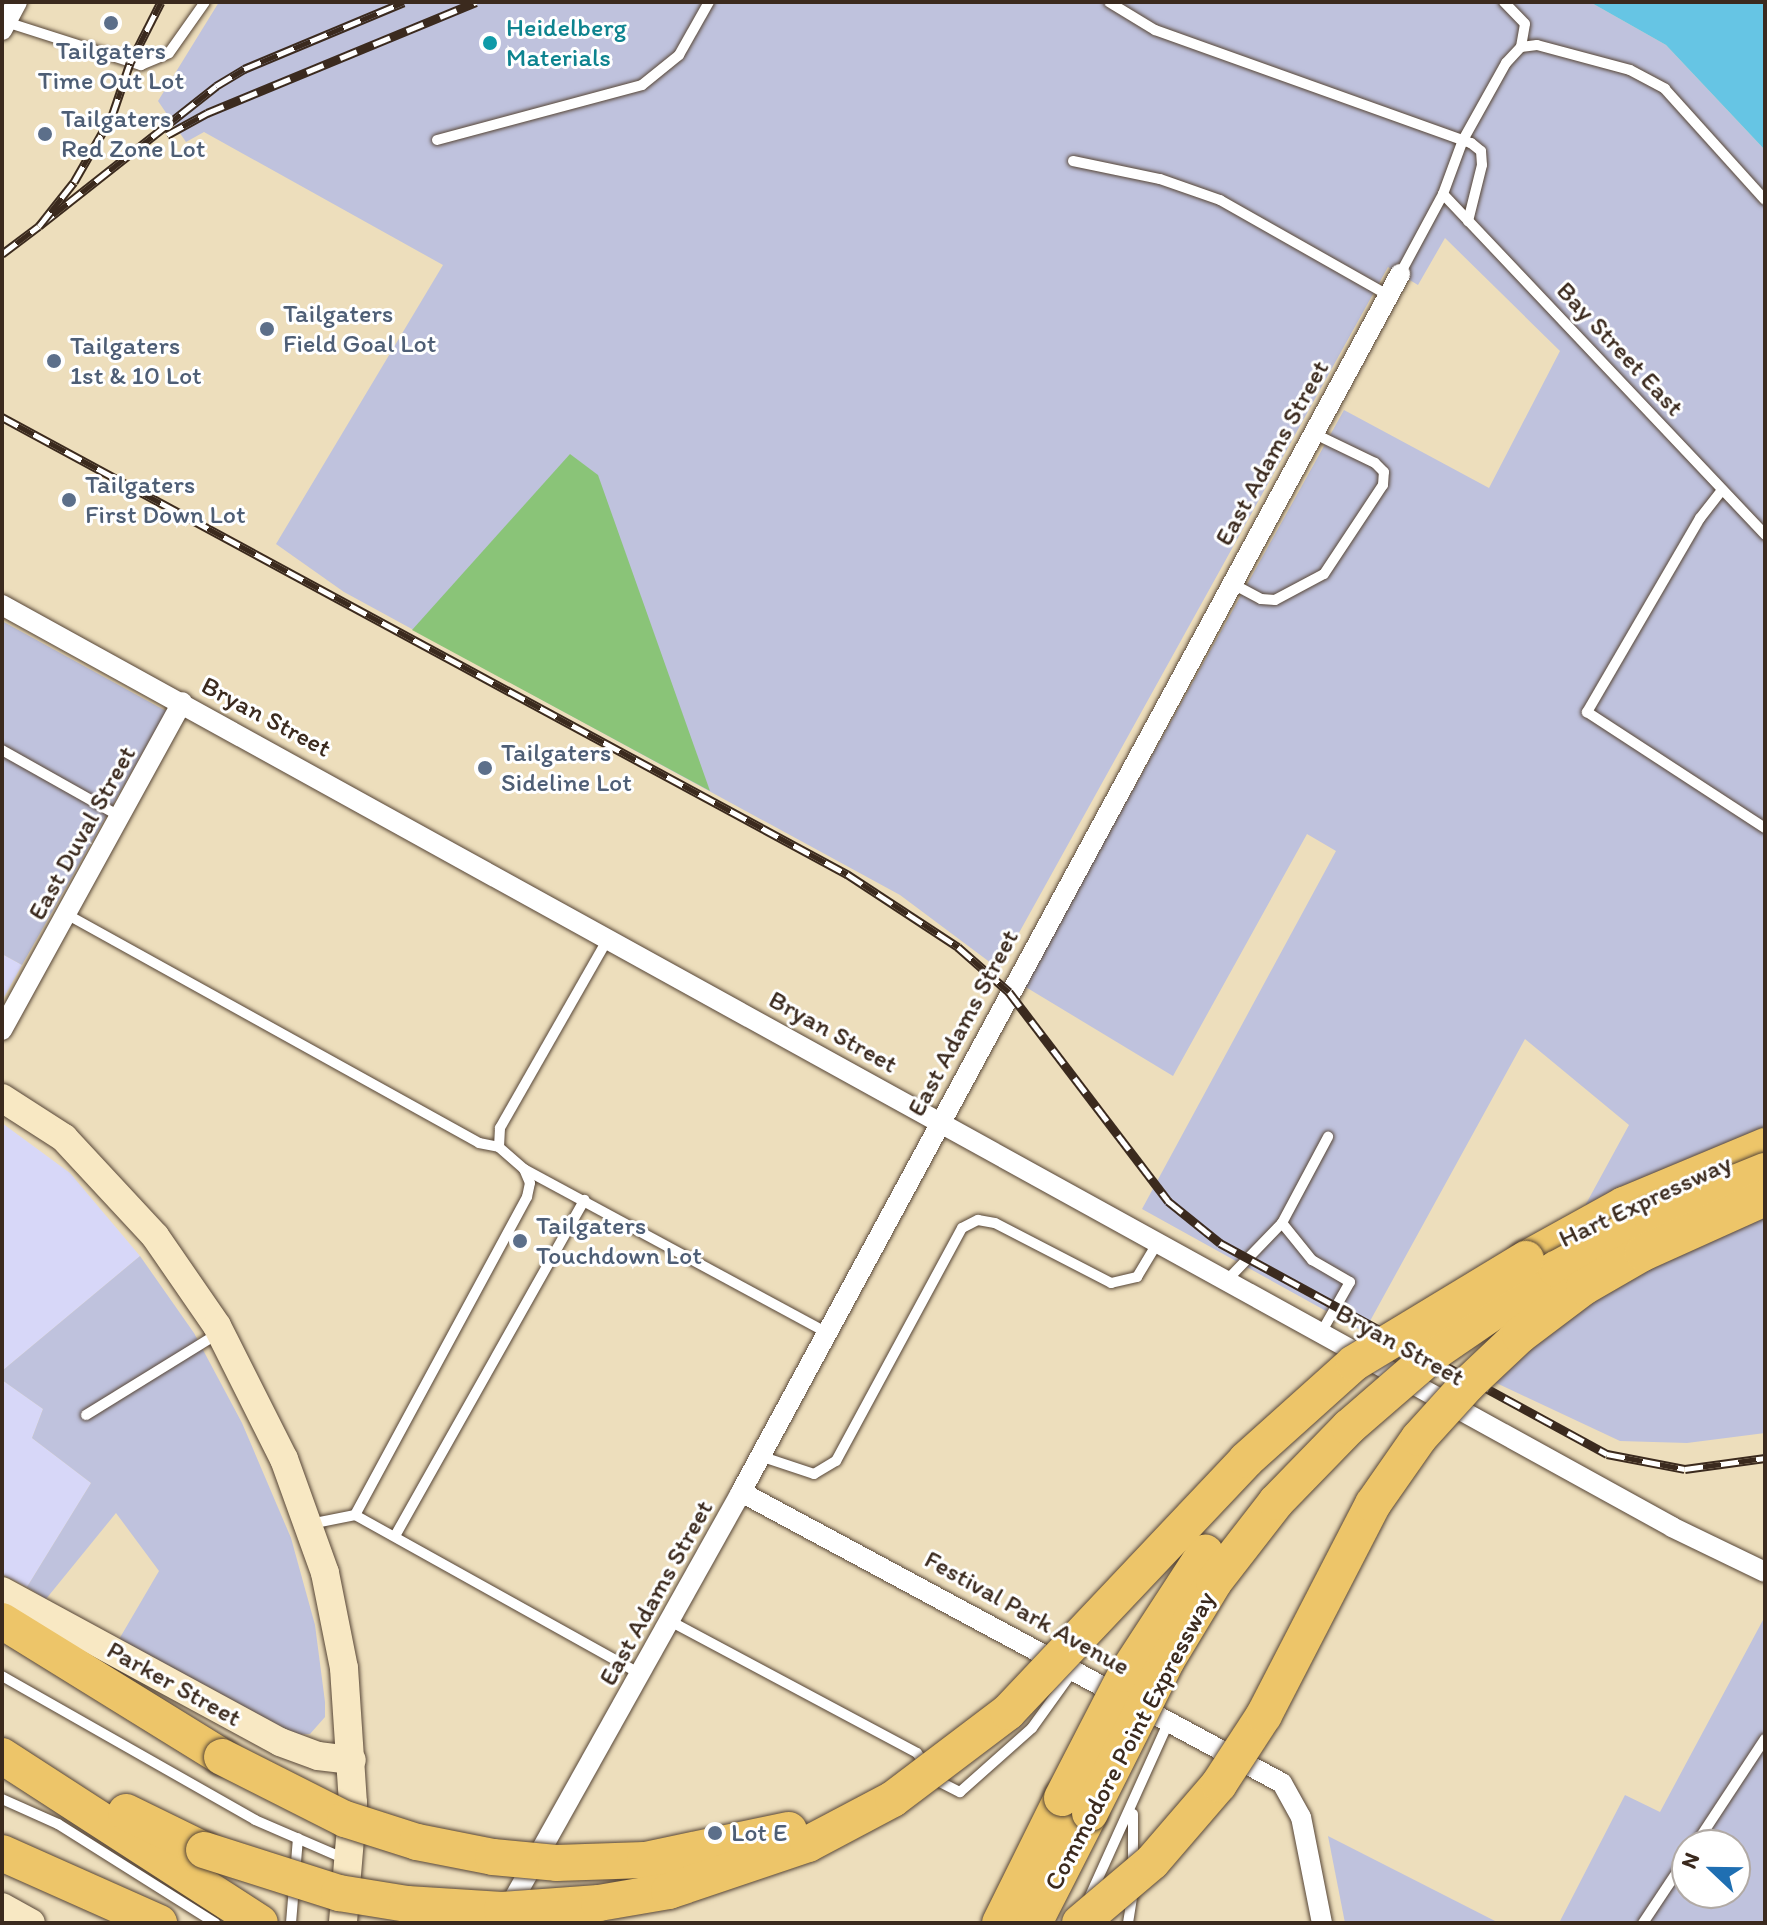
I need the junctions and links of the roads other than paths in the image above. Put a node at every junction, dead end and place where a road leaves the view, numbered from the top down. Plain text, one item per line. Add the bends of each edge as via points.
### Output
1 (17, 2) edge
2 (205, 2) edge
3 (709, 2) edge
4 (1109, 2) edge
5 (1504, 2) edge
6 (4, 26) edge
7 (1521, 47) junction
8 (437, 140) dead end
9 (1463, 140) junction
10 (1073, 161) dead end
11 (1443, 194) junction
12 (1765, 200) edge
13 (1468, 221) junction
14 (1400, 274) joint
15 (1388, 295) junction
16 (1313, 433) junction
17 (1722, 490) junction
18 (1765, 535) edge
19 (1231, 583) junction
20 (2, 605) edge
21 (182, 702) junction
22 (2, 750) edge
23 (121, 817) junction
24 (1765, 828) edge
25 (68, 915) junction
26 (609, 938) junction
27 (2, 1030) edge
28 (2, 1098) edge
29 (940, 1121) junction
30 (1328, 1137) dead end
31 (1765, 1146) edge
32 (499, 1147) junction
33 (524, 1169) junction
34 (1765, 1171) edge
35 (1765, 1198) edge
36 (584, 1200) junction
37 (1282, 1223) junction
38 (1158, 1241) junction
39 (1526, 1259) junction
40 (1228, 1279) junction
41 (1322, 1331) junction
42 (220, 1332) junction
43 (827, 1333) junction
44 (86, 1415) dead end
45 (760, 1456) junction
46 (741, 1492) junction
47 (355, 1515) junction
48 (310, 1524) junction
49 (395, 1536) junction
50 (1765, 1572) edge
51 (2, 1591) edge
52 (2, 1621) edge
53 (670, 1621) junction
54 (1075, 1669) junction
55 (641, 1674) junction
56 (2, 1676) edge
57 (1169, 1720) junction
58 (992, 1725) junction
59 (2, 1733) edge
60 (1765, 1739) edge
61 (2, 1756) edge
62 (352, 1760) junction
63 (2, 1799) edge
64 (1076, 1805) junction
65 (1133, 1808) junction
66 (1706, 1829) edge
67 (298, 1838) junction
68 (2, 1853) edge
69 (351, 1861) junction
70 (1671, 1881) edge
71 (3, 1910) edge
72 (31, 1923) edge
73 (159, 1923) edge
74 (215, 1923) edge
75 (260, 1923) edge
76 (291, 1923) edge
77 (343, 1923) edge
78 (496, 1923) edge
79 (1000, 1923) edge
80 (1034, 1923) edge
81 (1078, 1923) edge
82 (1128, 1923) edge
83 (1322, 1923) edge
84 (1643, 1923) edge

1 - 6 street
2 - 6 lane via 169,53 141,65
3 - 8 lane via 679,55 642,85
4 - 9 lane via 1155,30
5 - 7 lane via 1525,24
7 - 9 lane, East Adams Street via 1506,63
7 - 12 lane via 1537,45 1630,70 1665,89
9 - 11 lane, East Adams Street
9 - 13 lane via 1481,151 1482,165
10 - 15 lane via 1160,179 1220,200
11 - 13 lane, Bay Street East
11 - 14 lane, East Adams Street
13 - 17 lane, Bay Street East
14 - 15 street, East Adams Street
15 - 16 street, East Adams Street
16 - 19 street, East Adams Street
16 - 19 lane via 1375,463 1384,472 1383,485 1324,574 1275,600 1261,599
17 - 18 lane, Bay Street East
17 - 24 lane via 1700,518 1587,712
19 - 29 street, East Adams Street
20 - 21 street, Bryan Street
21 - 23 street, East Duval Street
21 - 26 street, Bryan Street
22 - 23 lane
23 - 25 street, East Duval Street
25 - 27 street, East Duval Street
25 - 32 lane via 479,1143
26 - 29 street, Bryan Street
26 - 32 lane via 500,1128
28 - 42 street via 64,1138 115,1188
29 - 38 street, Bryan Street
29 - 43 street, East Adams Street
30 - 37 lane
31 - 39 highway, Hart Expressway via 1624,1205
32 - 33 lane
33 - 36 lane
33 - 47 lane via 530,1183 527,1197
34 - 64 highway, Commodore Point Expressway, bridge via 1652,1217 1545,1275 1429,1356 1340,1436 1259,1523 1202,1599
35 - 81 highway, bridge via 1643,1253 1584,1287 1520,1335 1467,1385 1381,1491 1264,1715 1219,1784 1138,1875
36 - 43 lane
36 - 49 lane
37 - 40 lane
37 - 41 lane via 1312,1260 1350,1282
38 - 40 street, Bryan Street
38 - 45 lane via 1137,1277 1111,1283 995,1223 978,1220 962,1228 836,1461 814,1474
39 - 58 highway, bridge via 1384,1342 1308,1402
39 - 64 highway, Commodore Point Expressway, bridge via 1377,1368 1250,1497 1145,1642
40 - 41 street, Bryan Street
41 - 50 street, Bryan Street via 1672,1527
42 - 44 lane
42 - 48 street via 261,1405
43 - 45 street, East Adams Street
45 - 46 street, East Adams Street
46 - 53 street, East Adams Street
46 - 54 street, Festival Park Avenue
47 - 48 lane
47 - 49 lane
48 - 62 street via 338,1630
49 - 55 lane
51 - 62 street, Parker Street via 280,1742 318,1756
52 - 58 highway, bridge via 222,1757 309,1804 417,1842 513,1859 611,1862 711,1850 809,1823 906,1779
53 - 54 lane via 917,1753 936,1780 960,1792 1032,1728
53 - 55 street, East Adams Street
54 - 57 street, Festival Park Avenue
55 - 78 street, East Adams Street via 534,1870
56 - 67 lane via 187,1783
57 - 65 lane
57 - 83 street, Festival Park Avenue via 1270,1775 1291,1793 1301,1817
58 - 59 highway, bridge via 875,1810 762,1863 645,1896 502,1910 374,1899 256,1870 135,1817
60 - 66 lane
61 - 75 highway
62 - 69 street
63 - 74 lane via 58,1824
64 - 79 highway, Commodore Point Expressway
64 - 80 highway, Commodore Point Expressway
65 - 81 lane
65 - 82 lane
67 - 69 lane
67 - 76 lane
68 - 73 highway
69 - 77 street
70 - 84 lane
71 - 72 street

